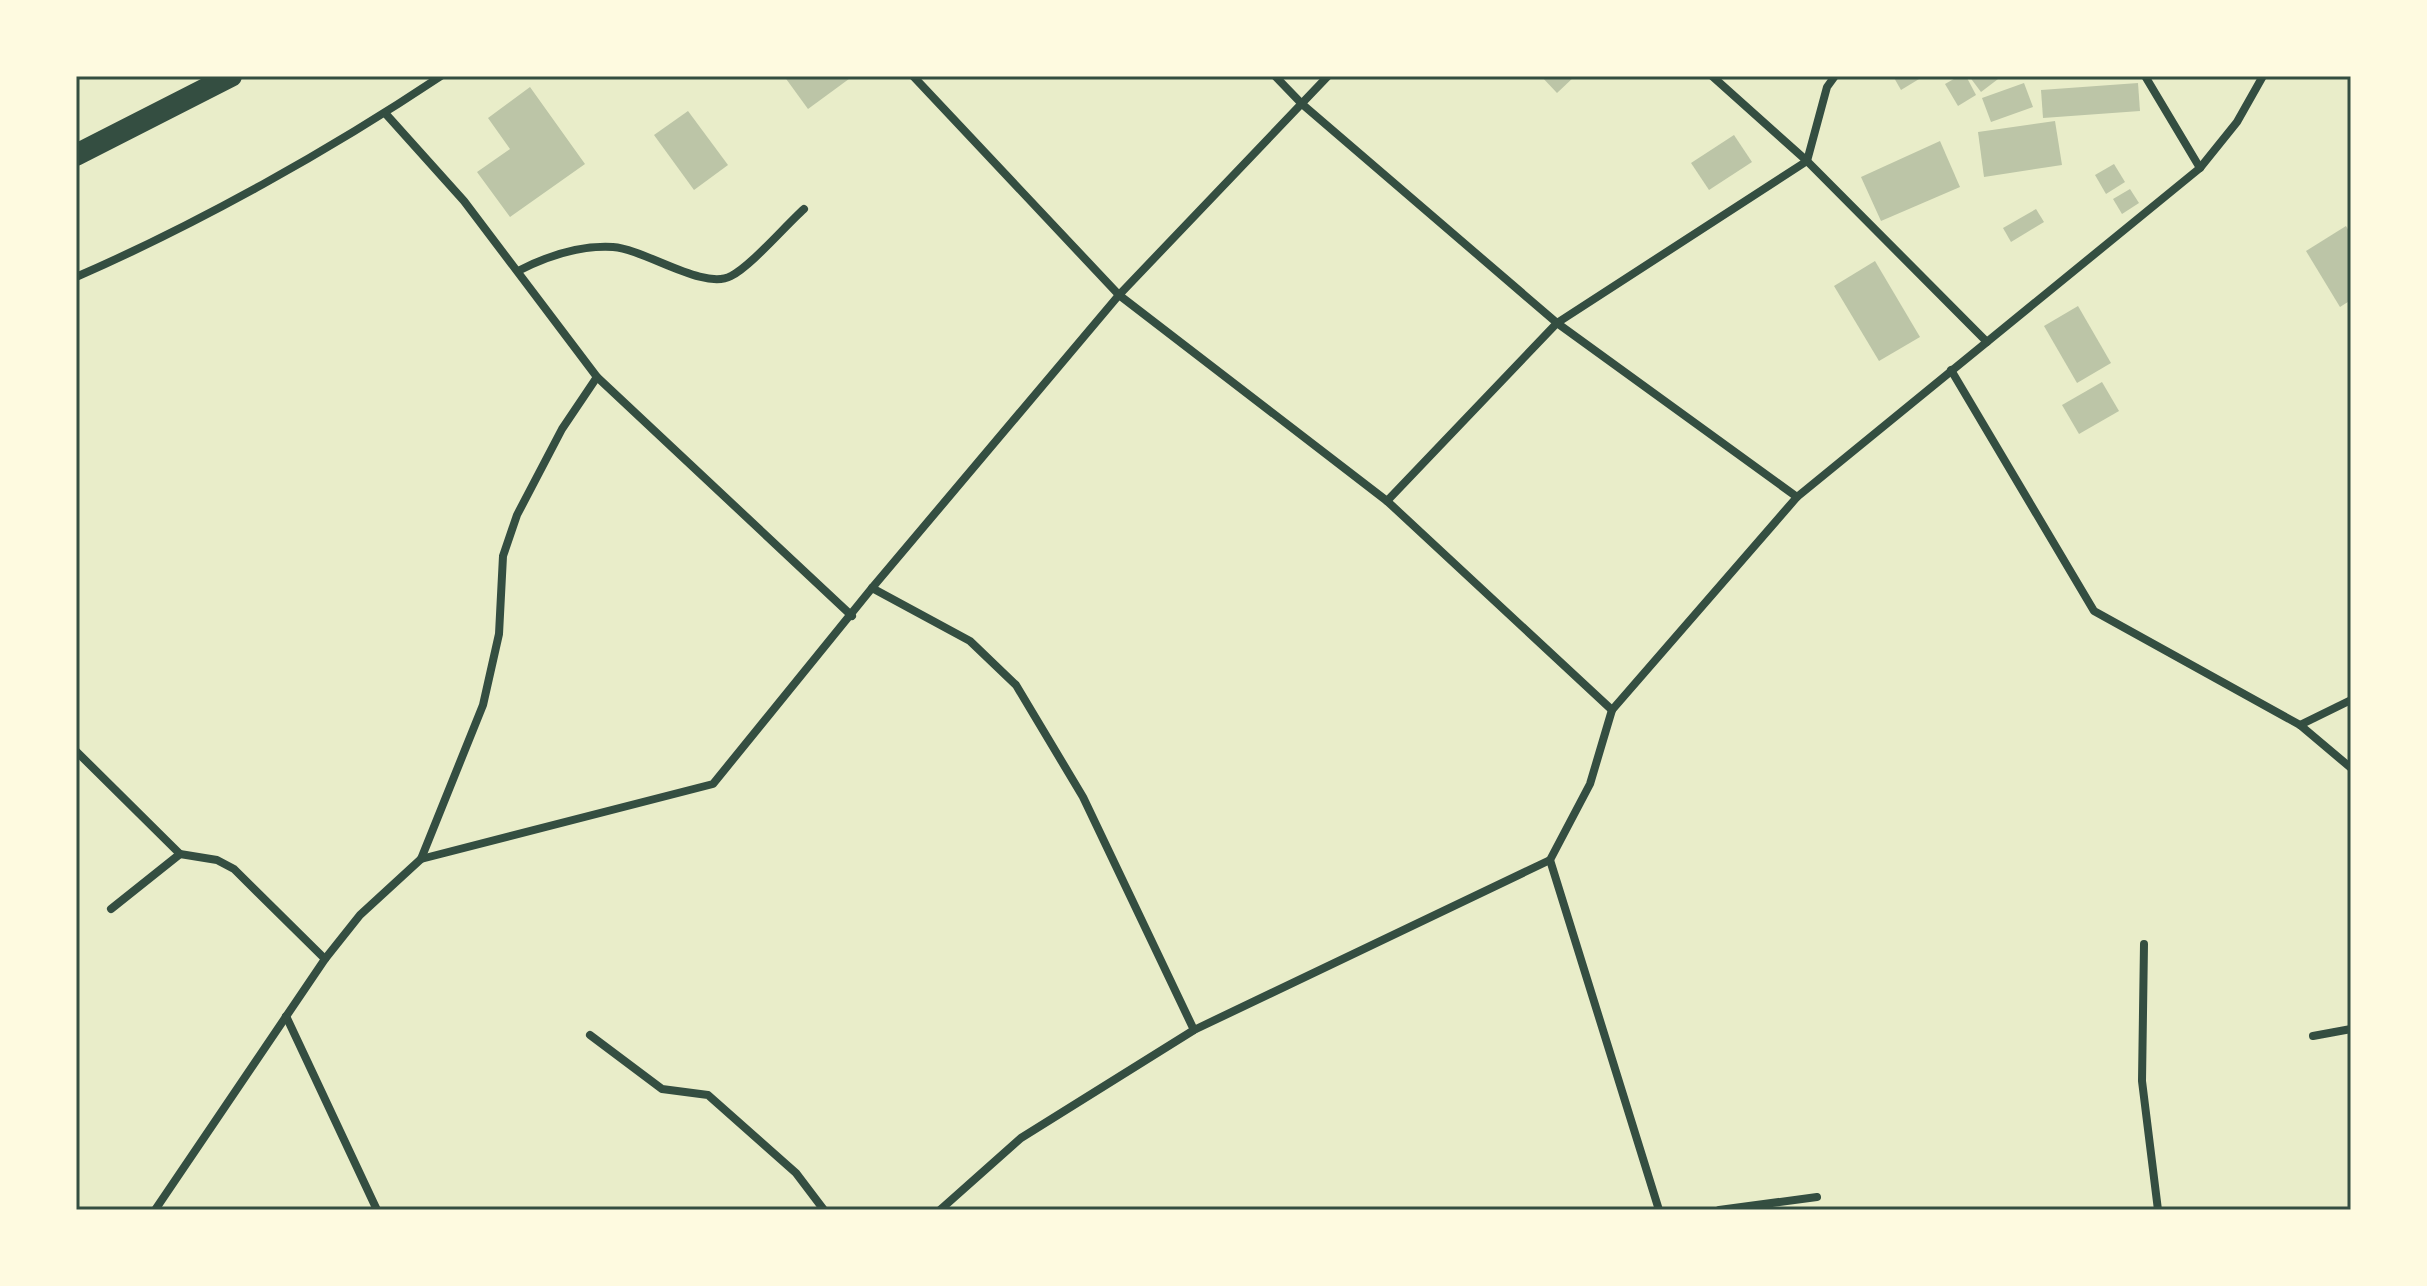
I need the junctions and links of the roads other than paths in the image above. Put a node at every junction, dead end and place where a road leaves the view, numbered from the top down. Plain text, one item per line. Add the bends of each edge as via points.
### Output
1 (231, 76) edge
2 (441, 76) edge
3 (913, 76) edge
4 (930, 76) edge
5 (1275, 76) edge
6 (1328, 76) edge
7 (1712, 76) edge
8 (1835, 76) edge
9 (2145, 76) edge
10 (2263, 76) edge
11 (921, 85) junction
12 (1302, 104) junction
13 (385, 113) junction
14 (76, 155) edge
15 (1807, 161) junction
16 (2200, 168) junction
17 (804, 209) dead end
18 (518, 271) junction
19 (76, 277) edge
20 (1119, 295) junction
21 (1557, 323) junction
22 (1987, 342) junction
23 (1951, 370) junction
24 (597, 377) junction
25 (1797, 497) junction
26 (1387, 501) junction
27 (872, 588) junction
28 (852, 616) junction
29 (2351, 700) edge
30 (1612, 710) junction
31 (2300, 725) junction
32 (76, 751) edge
33 (2351, 768) edge
34 (180, 854) junction
35 (421, 859) junction
36 (1550, 860) junction
37 (111, 909) dead end
38 (2144, 944) dead end
39 (325, 959) junction
40 (286, 1016) junction
41 (2351, 1029) edge
42 (1194, 1030) junction
43 (590, 1035) dead end
44 (2313, 1036) dead end
45 (1817, 1197) dead end
46 (155, 1210) edge
47 (377, 1210) edge
48 (824, 1210) edge
49 (940, 1210) edge
50 (1659, 1210) edge
51 (1719, 1210) edge
52 (2158, 1210) edge

1 - 14 highway
2 - 13 street
3 - 11 street
4 - 11 street
5 - 12 street
6 - 12 street
7 - 15 street
8 - 15 street via 1827,87
9 - 16 street
10 - 16 street via 2237,122
11 - 20 street
12 - 20 street
12 - 21 street
13 - 18 street
13 - 19 street via 142,248
15 - 21 street
15 - 22 street
16 - 22 street
17 - 18 street via 731,276 713,280 615,247 554,255
18 - 24 street
20 - 26 street
20 - 27 street
21 - 25 street
21 - 26 street
22 - 23 street
23 - 25 street
23 - 31 street via 2094,611
24 - 28 street
24 - 35 street via 562,429 517,515 503,556 499,634 483,705
25 - 30 street
26 - 30 street
27 - 28 street
27 - 42 street via 970,641 1016,685 1083,797
28 - 35 street via 713,784
29 - 31 street
30 - 36 street via 1590,784
31 - 33 street
32 - 34 street
34 - 37 street
34 - 39 street via 217,860 234,869
35 - 39 street via 360,915
36 - 42 street
36 - 50 street
38 - 52 street via 2142,1081
39 - 40 street
40 - 46 street
40 - 47 street
41 - 44 street
42 - 49 street via 1021,1138
43 - 48 street via 662,1089 708,1095 796,1173
45 - 51 street

